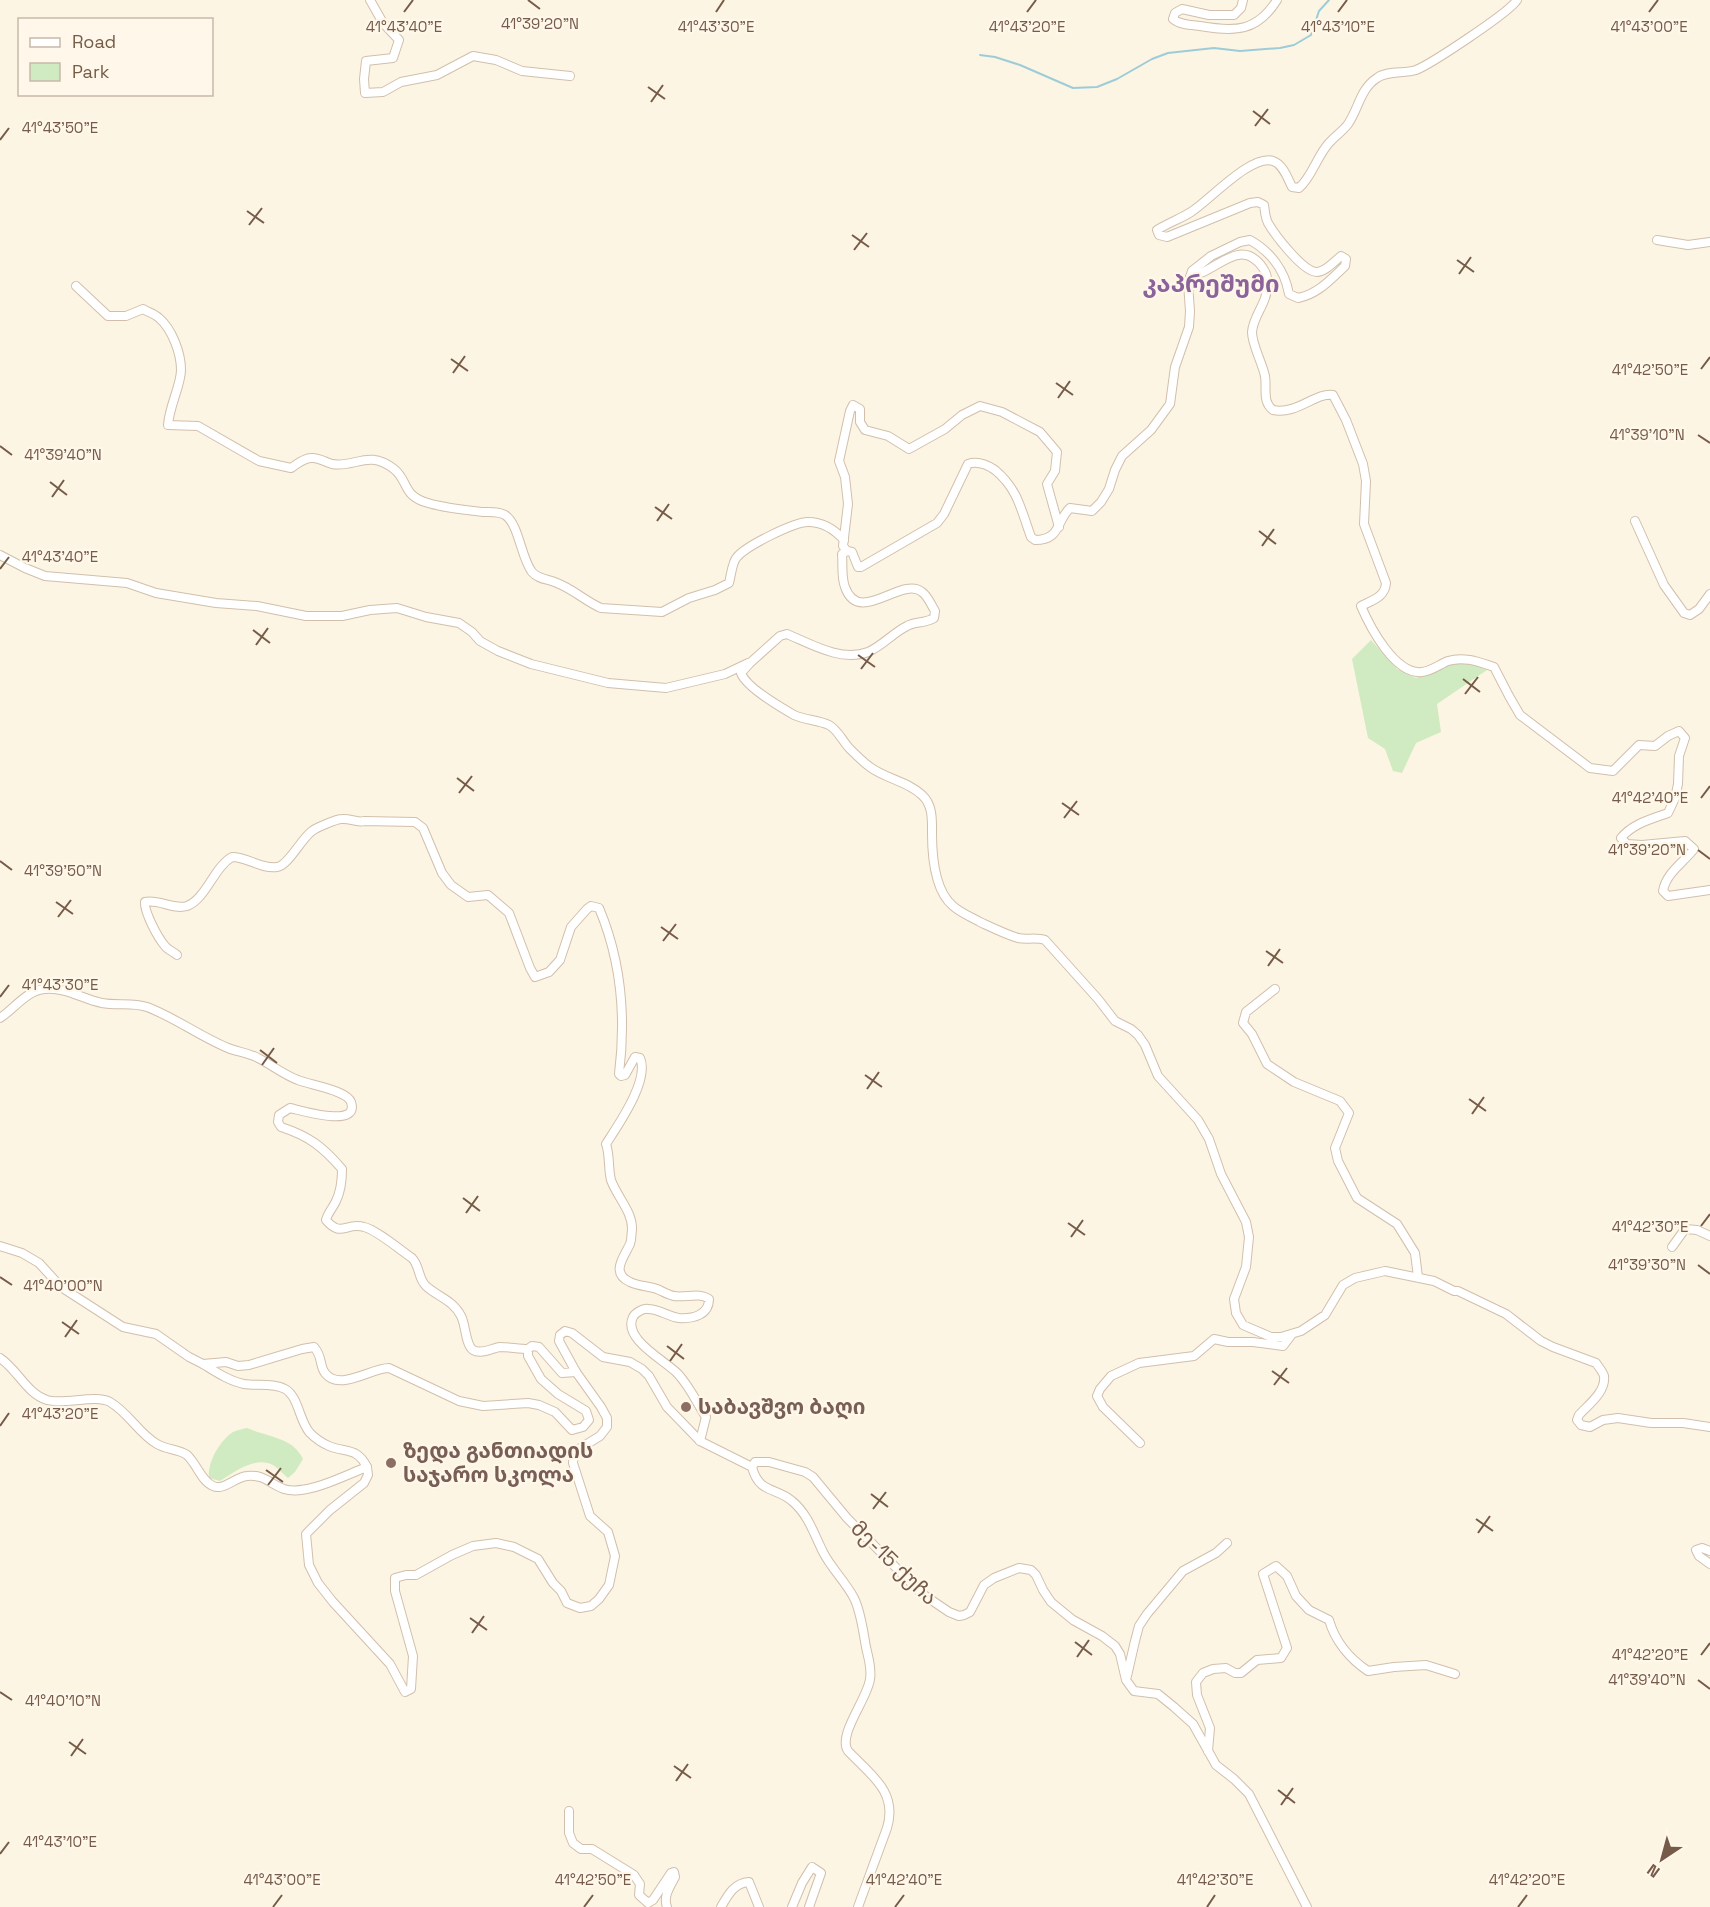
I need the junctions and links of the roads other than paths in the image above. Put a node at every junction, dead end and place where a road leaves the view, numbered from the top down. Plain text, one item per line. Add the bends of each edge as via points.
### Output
1 (370, 0) edge
2 (1243, 0) edge
3 (1277, 0) edge
4 (1517, 0) edge
5 (570, 76) dead end
6 (1657, 240) dead end
7 (1710, 242) edge
8 (1190, 277) junction
9 (76, 286) dead end
10 (1635, 521) dead end
11 (1059, 528) junction
12 (844, 540) junction
13 (847, 551) junction
14 (0, 555) edge
15 (1710, 594) edge
16 (750, 663) junction
17 (1710, 890) edge
18 (177, 955) dead end
19 (1275, 989) dead end
20 (0, 1018) edge
21 (1710, 1236) edge
22 (0, 1246) edge
23 (1672, 1247) dead end
24 (1418, 1278) junction
25 (1292, 1334) junction
26 (528, 1350) junction
27 (0, 1358) edge
28 (203, 1364) junction
29 (576, 1372) junction
30 (1710, 1427) edge
31 (700, 1442) junction
32 (1140, 1443) dead end
33 (367, 1467) junction
34 (752, 1467) junction
35 (1227, 1543) dead end
36 (1710, 1551) edge
37 (1710, 1564) edge
38 (1455, 1674) dead end
39 (1126, 1680) junction
40 (1208, 1752) junction
41 (569, 1811) dead end
42 (668, 1907) edge
43 (721, 1907) edge
44 (759, 1907) edge
45 (792, 1907) edge
46 (809, 1907) edge
47 (858, 1907) edge
48 (1307, 1907) edge

1 - 5 street via 399,40 393,58 366,61 365,93 383,92 401,82 437,75 473,56 522,71
2 - 3 street via 1234,15 1182,9 1173,19 1230,30 1246,28 1261,21
4 - 8 street via 1498,18 1419,69 1389,73 1372,82 1347,126 1330,141 1299,188 1292,187 1280,165 1262,160 1191,212 1157,230 1167,237 1258,202 1264,205 1272,229 1307,269 1317,272 1341,256 1346,259 1345,266 1323,287 1310,296 1293,297 1283,272 1250,240 1211,256 1196,266
6 - 7 street
8 - 11 street via 1189,327 1175,367 1170,404 1151,430 1122,456 1101,502 1092,511 1070,508
8 - 17 street via 1233,256 1244,255 1257,261 1269,282 1252,336 1267,403 1273,410 1290,410 1326,393 1333,395 1363,464 1364,524 1386,583 1380,596 1361,606 1387,652 1402,666 1420,673 1467,658 1494,667 1520,714 1590,768 1613,771 1640,745 1655,746 1680,730 1685,738 1675,798 1668,813 1644,821 1621,838 1635,845 1685,841 1694,849 1670,874 1663,891 1668,896
9 - 12 street via 108,316 126,316 143,309 159,317 170,332 181,370 168,425 198,426 259,461 278,466 291,468 307,458 333,464 364,459 381,462 394,469 410,494 426,503 507,516 533,574 565,586 601,608 662,612 715,590 729,583 735,559 748,546 807,522 832,528
10 - 15 street via 1664,585 1684,613 1690,615 1699,609
11 - 12 street via 1047,484 1055,471 1057,452 1040,432 1002,412 980,406 909,449 888,436 865,430 860,422 860,409 853,405 839,461 848,504
11 - 13 street via 1051,537 1035,540 1008,480 991,467 971,463 964,468 937,523 861,567 852,552
12 - 13 street
13 - 16 street via 842,554 844,586 853,601 874,600 914,588 927,597 935,611 934,618 909,624 869,651 856,655 838,654 787,634
14 - 16 street via 45,576 127,583 156,593 306,616 342,616 397,608 459,623 480,641 531,664 608,683 666,688 725,674
16 - 25 street via 741,673 749,686 795,715 834,729 870,768 923,796 932,814 937,875 952,906 1004,934 1045,940 1115,1021 1138,1035 1158,1076 1204,1130 1246,1222 1249,1250 1234,1299 1236,1313 1243,1324 1264,1335
18 - 31 street via 166,947 147,914 145,902 189,905 232,857 278,867 313,830 341,819 415,822 423,828 451,885 468,897 488,896 509,913 535,977 549,972 560,960 571,927 586,909 599,908 608,927 618,973 622,1024 619,1074 625,1075 635,1057 642,1062 642,1077 633,1098 606,1144 610,1177 632,1226 631,1241 619,1270 630,1282 673,1296 704,1295 710,1299 700,1315 678,1318 641,1310 633,1316 631,1326 638,1341 678,1373 691,1391 706,1417
19 - 24 street via 1246,1012 1243,1023 1267,1064 1294,1082 1340,1101 1347,1109 1349,1113 1335,1148 1338,1161 1357,1198 1397,1224 1415,1253
20 - 26 street via 43,988 74,992 102,1004 130,1003 147,1007 229,1048 249,1053 288,1076 345,1095 352,1107 342,1118 290,1108 279,1115 281,1127 317,1143 342,1169 339,1193 326,1220 332,1227 342,1229 355,1225 367,1228 412,1258 425,1286 452,1303 460,1315 473,1350
21 - 23 street via 1685,1229
22 - 28 street via 39,1263 61,1287 123,1327 156,1334
24 - 25 street via 1384,1271 1355,1278 1343,1285 1325,1315
24 - 30 street via 1488,1305 1541,1341 1596,1363 1604,1375 1602,1386 1579,1415 1581,1425 1590,1427 1618,1418
25 - 32 street via 1283,1346 1214,1339 1194,1356 1139,1363 1111,1376 1097,1396
26 - 28 street via 541,1379 586,1411 589,1420 583,1427 572,1430 555,1412 539,1405 483,1406 459,1401 389,1368 339,1381 324,1372 314,1347 249,1365
26 - 29 street via 539,1347 562,1373
27 - 33 street via 45,1400 108,1400 157,1444 185,1453 213,1486 224,1486 246,1476 263,1477 285,1489 297,1490
28 - 33 street via 230,1380 283,1388 291,1393 310,1432 331,1447 362,1457
29 - 31 street via 559,1341 565,1331 603,1357 630,1362 642,1369 667,1407
29 - 33 street via 607,1418 608,1427 574,1452 573,1463 590,1516 608,1532 615,1556 609,1585 591,1606 567,1604 538,1559 496,1543 473,1546 416,1575 395,1578 413,1656 411,1689 405,1692 390,1664 333,1602 309,1565 306,1534 364,1483
31 - 34 street
34 - 39 street, მე-15 ქუჩა via 755,1462 769,1462 813,1477 847,1518 921,1593 959,1616 970,1612 984,1585 994,1578 1019,1569 1031,1570 1051,1602 1115,1646
34 - 47 street via 766,1489 791,1500 809,1521 854,1599 860,1618 871,1679 844,1744 886,1791 890,1819
35 - 39 street via 1183,1571 1147,1614 1139,1626
36 - 37 street via 1696,1550
38 - 40 street via 1426,1665 1368,1671 1355,1662 1333,1633 1329,1620 1309,1610 1296,1596 1287,1576 1276,1566 1263,1574 1287,1648 1281,1658 1257,1660 1235,1673 1226,1668 1214,1669 1203,1673 1196,1682 1210,1728
39 - 40 street via 1134,1691 1158,1694 1174,1707 1193,1725
40 - 48 street via 1216,1765 1249,1794
41 - 42 street via 573,1843 581,1849 592,1849 634,1875 640,1884 639,1895 648,1903 674,1872 665,1902
43 - 44 street via 741,1882 749,1882
45 - 46 street via 801,1882 812,1867 821,1873

